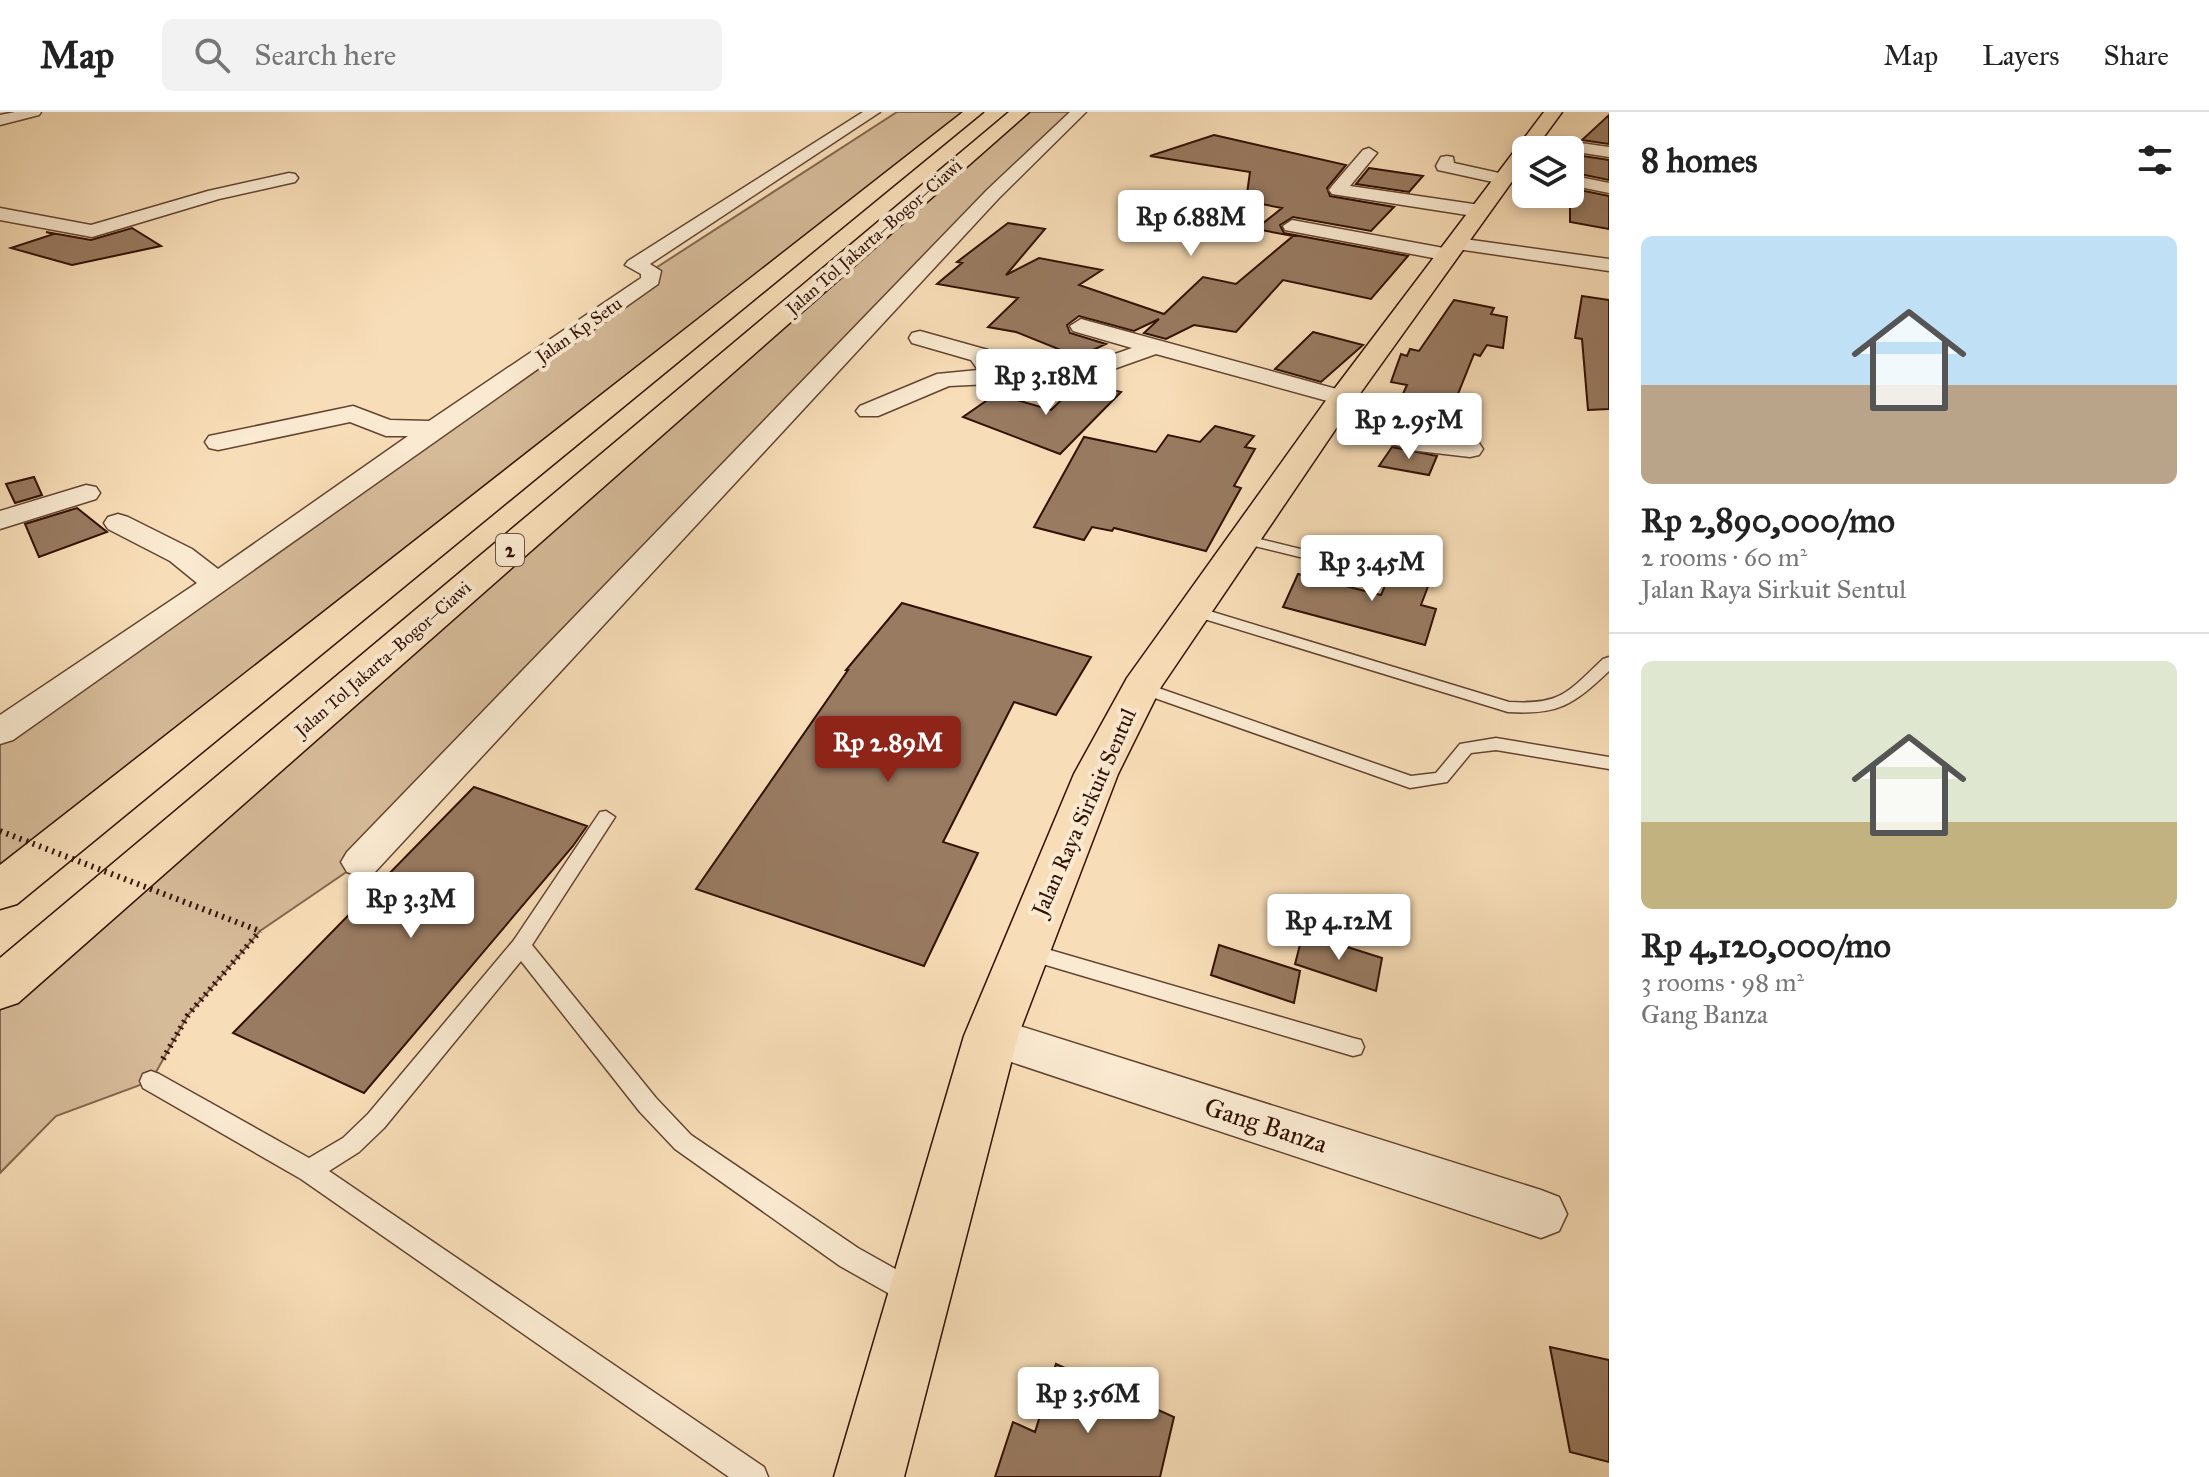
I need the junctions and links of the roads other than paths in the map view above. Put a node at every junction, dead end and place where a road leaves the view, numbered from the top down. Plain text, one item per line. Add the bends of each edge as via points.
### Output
1 (34, 112) edge
2 (873, 112) edge
3 (974, 112) edge
4 (1020, 112) edge
5 (1079, 112) edge
6 (0, 120) edge
7 (1609, 152) edge
8 (1369, 153) dead end
9 (1447, 161) dead end
10 (289, 178) dead end
11 (1584, 183) edge
12 (1501, 186) edge
13 (1609, 188) edge
14 (0, 214) edge
15 (50, 223) junction
16 (1292, 226) dead end
17 (7, 239) dead end
18 (1609, 265) edge
19 (1081, 326) dead end
20 (920, 338) dead end
21 (1155, 347) junction
22 (994, 377) junction
23 (1336, 406) junction
24 (869, 411) dead end
25 (435, 429) junction
26 (218, 442) dead end
27 (1470, 449) dead end
28 (86, 493) dead end
29 (0, 520) edge
30 (118, 523) dead end
31 (1243, 539) junction
32 (1312, 556) dead end
33 (217, 584) junction
34 (1193, 611) junction
35 (1609, 662) edge
36 (1141, 687) junction
37 (0, 732) edge
38 (1609, 763) edge
39 (606, 817) dead end
40 (361, 862) dead end
41 (0, 891) edge
42 (521, 946) junction
43 (1023, 950) junction
44 (0, 988) edge
45 (991, 1036) junction
46 (1353, 1047) dead end
47 (151, 1081) road end
48 (309, 1171) junction
49 (1541, 1214) dead end
50 (919, 1296) junction
51 (754, 1477) edge
52 (869, 1477) edge

1 - 6 street
2 - 25 street, Jalan Kp Setu via 635,265 651,271 651,280
3 - 41 main road, Jalan Tol Jakarta–Bogor–Ciawi / 2
4 - 44 main road, Jalan Tol Jakarta–Bogor–Ciawi / 2
5 - 40 street via 993,194
7 - 12 street
8 - 12 street via 1338,190
9 - 12 street via 1444,166
10 - 15 street via 105,229
11 - 13 street
12 - 16 street
12 - 18 street
12 - 23 main road, Jalan Raya Sirkuit Sentul
14 - 15 street
15 - 17 street
19 - 21 street
20 - 22 street via 980,355
21 - 22 street via 1038,389 1016,388
21 - 23 street
22 - 24 street via 945,379
23 - 27 street via 1410,442
23 - 31 main road, Jalan Raya Sirkuit Sentul
25 - 26 street via 386,428 353,414
25 - 33 street
28 - 29 street
30 - 33 street via 181,555
31 - 32 lane
31 - 34 main road, Jalan Raya Sirkuit Sentul
33 - 37 street
34 - 35 lane via 1508,707 1563,705
34 - 36 main road, Jalan Raya Sirkuit Sentul
36 - 38 lane via 1410,782 1441,778 1466,748 1496,744
36 - 43 main road, Jalan Raya Sirkuit Sentul via 1096,774
39 - 42 lane
42 - 48 lane via 376,1121 351,1145
42 - 50 lane via 683,1142 849,1257
43 - 45 main road, Jalan Raya Sirkuit Sentul
43 - 46 lane
45 - 49 street, Gang Banza
45 - 50 main road, Jalan Raya Sirkuit Sentul
47 - 48 lane
48 - 51 lane
50 - 52 main road, Jalan Raya Sirkuit Sentul

